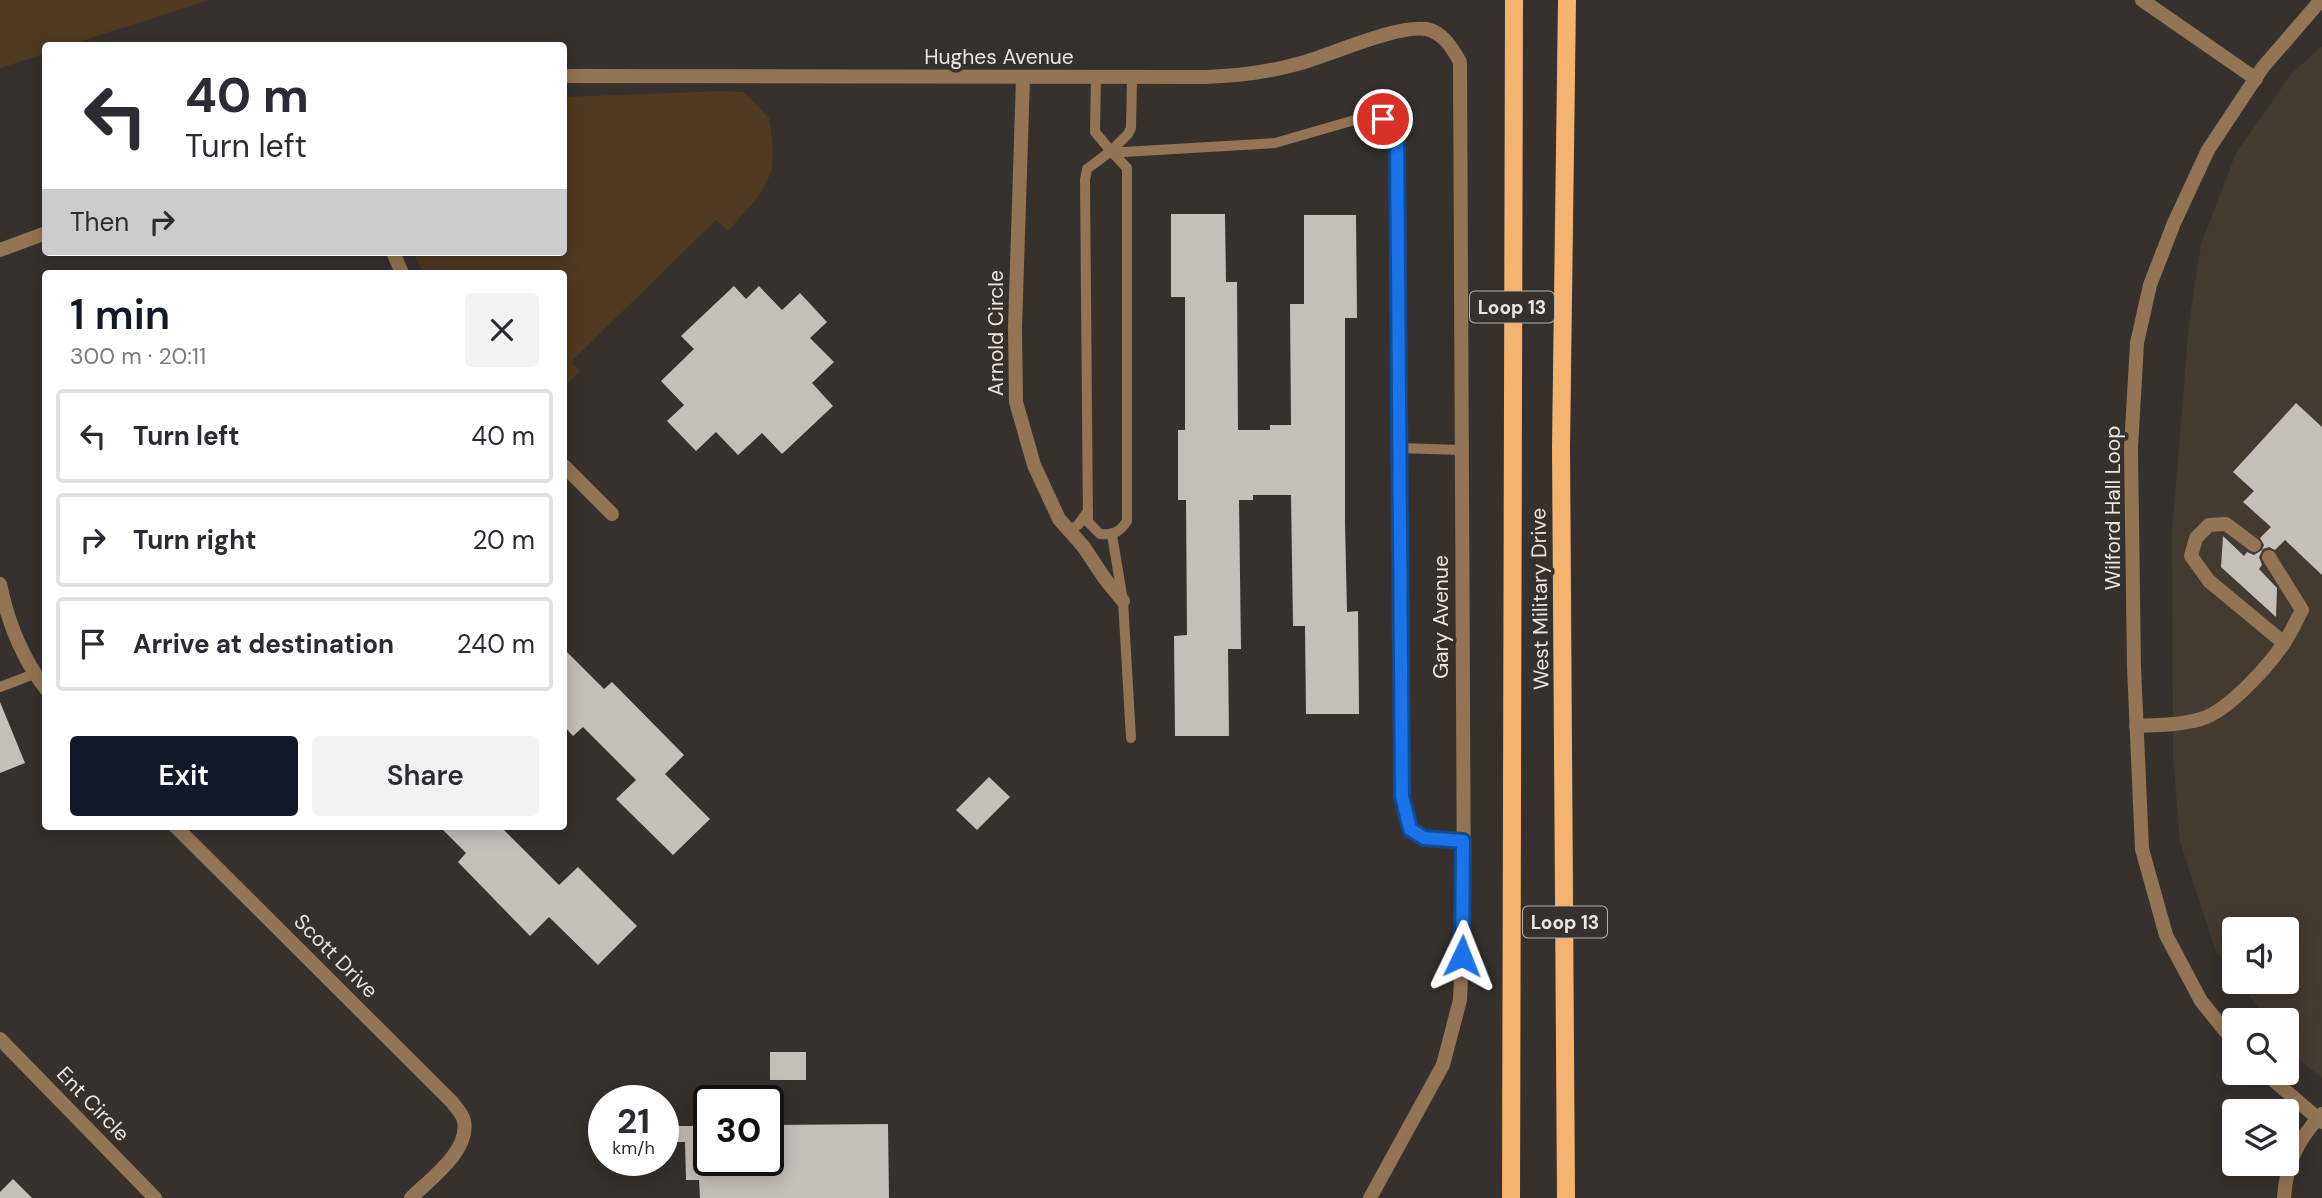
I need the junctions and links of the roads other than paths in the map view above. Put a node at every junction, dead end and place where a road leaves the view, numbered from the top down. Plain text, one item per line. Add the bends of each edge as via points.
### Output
1 (1514, 0) edge
2 (1567, 0) edge
3 (2142, 0) edge
4 (2321, 0) edge
5 (1428, 29) joint
6 (567, 76) edge
7 (1023, 78) junction
8 (1096, 78) junction
9 (1132, 78) junction
10 (2256, 79) junction
11 (1111, 150) junction
12 (42, 234) edge
13 (0, 250) edge
14 (1398, 448) junction
15 (1462, 450) junction
16 (567, 469) edge
17 (1088, 511) junction
18 (612, 514) dead end
19 (1069, 530) junction
20 (1112, 535) junction
21 (2254, 545) dead end
22 (2269, 557) dead end
23 (0, 584) edge
24 (1123, 601) junction
25 (2284, 643) junction
26 (34, 674) junction
27 (42, 684) edge
28 (0, 687) edge
29 (2136, 726) junction
30 (1131, 738) dead end
31 (179, 830) edge
32 (1463, 841) junction
33 (2222, 1027) edge
34 (0, 1039) edge
35 (2280, 1085) edge
36 (2321, 1118) edge
37 (155, 1198) edge
38 (411, 1198) edge
39 (1370, 1198) edge
40 (1511, 1198) edge
41 (1566, 1198) edge
42 (2284, 1198) edge

1 - 40 main road, West Military Drive / Loop 13
2 - 41 main road, West Military Drive / Loop 13 via 1561,447
3 - 10 street
4 - 10 street, Wilford Hall Loop
5 - 9 street, Hughes Avenue via 1378,37 1266,71
5 - 15 street, Gary Avenue via 1446,40 1460,62
6 - 7 street, Hughes Avenue
7 - 8 street, Hughes Avenue
7 - 19 street, Arnold Circle via 1016,402 1034,464 1059,519
8 - 9 street, Hughes Avenue
8 - 11 lane via 1095,132
9 - 11 lane via 1131,128
10 - 29 street, Wilford Hall Loop via 2208,150 2174,223 2150,285 2137,343 2132,448
11 - 14 lane via 1275,143 1372,115 1390,125 1397,134
11 - 17 lane via 1087,169 1085,180
11 - 20 lane via 1127,168 1127,521
12 - 13 street
14 - 15 lane
14 - 32 lane via 1402,796 1410,829 1424,838
15 - 32 street, Gary Avenue
16 - 18 street
17 - 19 lane
17 - 20 lane via 1088,522 1100,534
19 - 24 street, Arnold Circle
20 - 24 lane
21 - 25 street via 2226,524 2209,525 2196,538 2192,556 2209,581
22 - 25 street via 2302,610
23 - 26 street via 15,638
24 - 30 lane
25 - 29 street via 2220,710 2202,719
26 - 27 street
26 - 28 lane
29 - 33 street, Wilford Hall Loop via 2142,849 2166,935 2201,1001
31 - 38 street, Scott Drive via 464,1118 456,1152
32 - 39 street, Gary Avenue via 1460,1000 1443,1065
34 - 37 street, Ent Circle
35 - 36 street
36 - 42 street via 2297,1144 2285,1178

